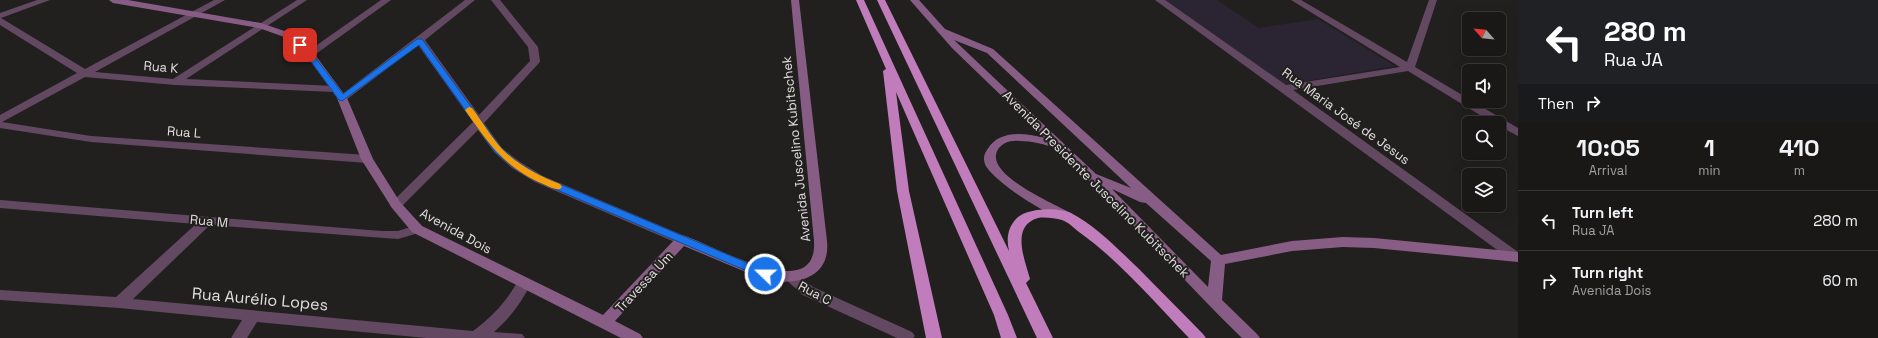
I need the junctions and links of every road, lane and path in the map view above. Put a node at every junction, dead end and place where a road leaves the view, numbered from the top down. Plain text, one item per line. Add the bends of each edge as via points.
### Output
1 (46, 0) edge
2 (113, 0) edge
3 (221, 0) edge
4 (303, 0) edge
5 (387, 0) edge
6 (471, 0) edge
7 (495, 0) edge
8 (795, 0) edge
9 (860, 0) edge
10 (881, 0) edge
11 (914, 0) edge
12 (1159, 0) edge
13 (1294, 0) edge
14 (1434, 0) edge
15 (135, 2) edge
16 (197, 14) junction
17 (0, 16) edge
18 (0, 21) edge
19 (261, 26) junction
20 (938, 30) junction
21 (420, 40) junction
22 (310, 54) junction
23 (886, 58) junction
24 (1410, 68) junction
25 (85, 74) junction
26 (175, 82) junction
27 (1284, 88) junction
28 (334, 89) junction
29 (342, 98) junction
30 (0, 119) edge
31 (478, 123) junction
32 (0, 126) edge
33 (1518, 134) edge
34 (1061, 147) junction
35 (367, 159) junction
36 (1091, 175) junction
37 (1153, 202) junction
38 (0, 204) edge
39 (396, 205) junction
40 (1066, 216) junction
41 (208, 220) junction
42 (417, 229) junction
43 (682, 240) junction
44 (1517, 257) edge
45 (1218, 260) junction
46 (790, 277) junction
47 (524, 283) junction
48 (0, 295) edge
49 (119, 303) junction
50 (1214, 303) junction
51 (1031, 309) junction
52 (252, 317) junction
53 (605, 323) junction
54 (907, 336) dead end
55 (476, 337) junction
56 (239, 338) edge
57 (518, 338) edge
58 (635, 338) edge
59 (934, 338) edge
60 (1009, 338) edge
61 (1045, 338) edge
62 (1198, 338) edge
63 (1252, 338) edge

1 - 17 street
2 - 15 street, Avenida Dois
3 - 16 street
4 - 19 street
5 - 22 street
6 - 21 street
7 - 31 street via 533,47 535,61
8 - 46 street, Avenida Juscelino Kubitschek via 821,254 816,264 804,273
9 - 23 highway
10 - 51 highway
11 - 20 street, Avenida Presidente Juscelino Kubitschek
12 - 27 street, Rua Maria José de Jesus
13 - 24 street
14 - 24 street
15 - 16 street, Avenida Dois
16 - 19 street, Avenida Dois
16 - 25 street
18 - 25 street, Rua K
19 - 22 street, Avenida Dois via 290,36
19 - 26 street
20 - 34 street, Avenida Presidente Juscelino Kubitschek
20 - 37 street, Avenida Presidente Juscelino Kubitschek via 990,51
21 - 29 street
21 - 31 street, Rua C
22 - 28 street, Avenida Dois
23 - 59 highway via 903,191
23 - 60 highway
24 - 27 street
24 - 33 street
25 - 26 street, Rua K
25 - 30 street
26 - 28 street, Rua K
27 - 44 street, Rua Maria José de Jesus
28 - 29 street, Avenida Dois
29 - 35 street, Avenida Dois
31 - 39 street
31 - 43 street, Rua C via 498,150 539,179
32 - 35 street, Rua L via 91,139
34 - 36 street, Avenida Presidente Juscelino Kubitschek
34 - 40 street via 1041,140 1013,137 1001,141 992,148 989,158 991,166 999,175
35 - 39 street, Avenida Dois
36 - 37 street
36 - 50 street, Avenida Presidente Juscelino Kubitschek
37 - 45 street, Avenida Presidente Juscelino Kubitschek
38 - 41 street, Rua M
39 - 42 street, Avenida Dois
40 - 51 highway via 1042,213 1027,217 1015,232 1016,255
40 - 62 highway via 1103,242
41 - 42 street, Rua M via 381,235 398,235
41 - 49 street
42 - 47 street, Avenida Dois
43 - 46 street, Rua C via 765,274
43 - 53 street, Travessa Um
44 - 45 street via 1344,242 1292,246
45 - 50 street
46 - 54 street, Rua C via 808,291
47 - 53 street, Avenida Dois
47 - 55 street via 508,311
48 - 49 street, Rua Aurélio Lopes
49 - 52 street, Rua Aurélio Lopes
50 - 63 street, Avenida Presidente Juscelino Kubitschek
51 - 61 highway
52 - 55 street, Rua Aurélio Lopes
52 - 56 street
53 - 58 street, Avenida Dois
55 - 57 street, Rua Aurélio Lopes

